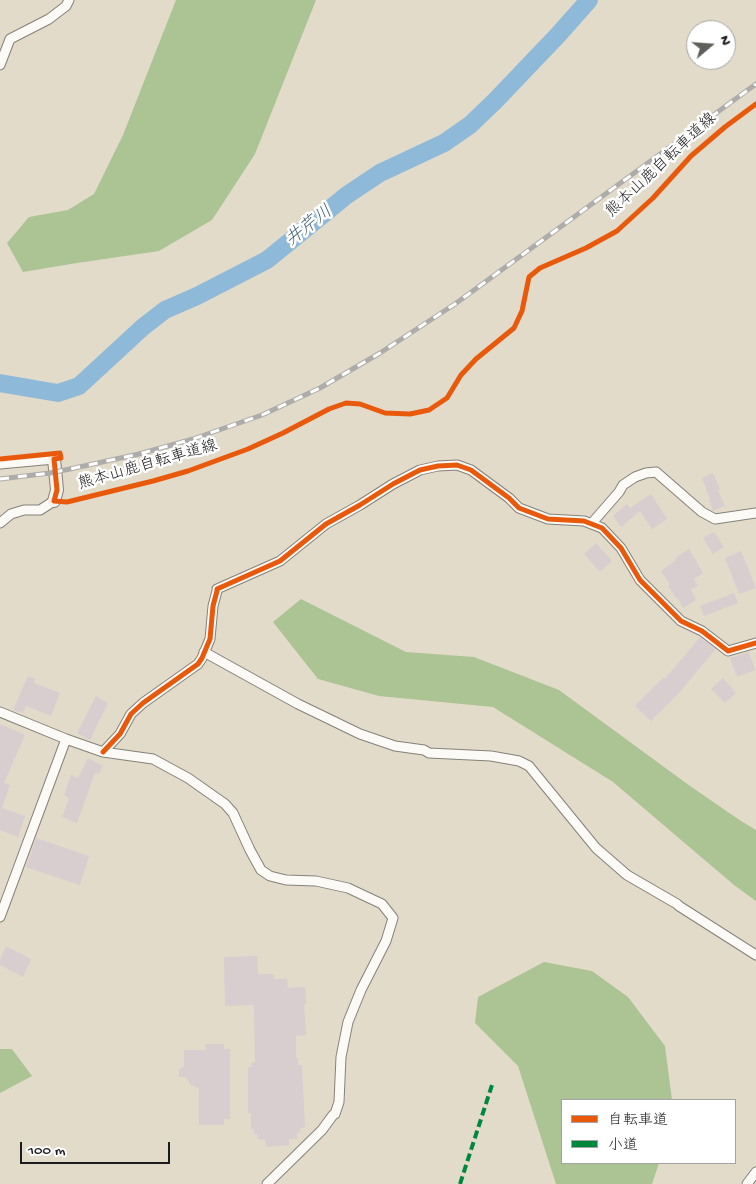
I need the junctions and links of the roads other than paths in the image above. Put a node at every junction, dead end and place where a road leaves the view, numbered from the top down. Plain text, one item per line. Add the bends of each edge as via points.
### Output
1 (69, 0) edge
2 (0, 66) edge
3 (54, 459) joint
4 (0, 464) edge
5 (54, 501) joint
6 (756, 513) edge
7 (0, 523) edge
8 (592, 523) junction
9 (756, 643) edge
10 (204, 652) junction
11 (0, 712) edge
12 (66, 739) junction
13 (103, 752) junction
14 (0, 917) edge
15 (756, 955) edge
16 (756, 1172) edge
17 (267, 1184) edge
18 (747, 1184) edge

1 - 2 street via 50,19 10,39
3 - 4 street
3 - 5 main road, 熊本山鹿自転車道線 via 57,490
5 - 7 street via 40,510 11,514
6 - 8 street via 715,519 702,512 656,472 635,477 623,485
8 - 9 street via 602,528 621,548 640,580 681,621 702,631 728,651
8 - 10 street via 548,519 519,508 482,477 457,465 420,470 326,524 280,561 217,589 210,638
10 - 13 street via 198,664 130,714 120,734
10 - 15 street via 360,734 395,746 491,756 529,766 596,848 627,875
11 - 12 street
12 - 13 street
12 - 14 street
13 - 17 street via 153,759 225,804 233,813 262,870 270,876 348,888 382,904 393,918 386,941 348,1022 335,1114
16 - 18 street

